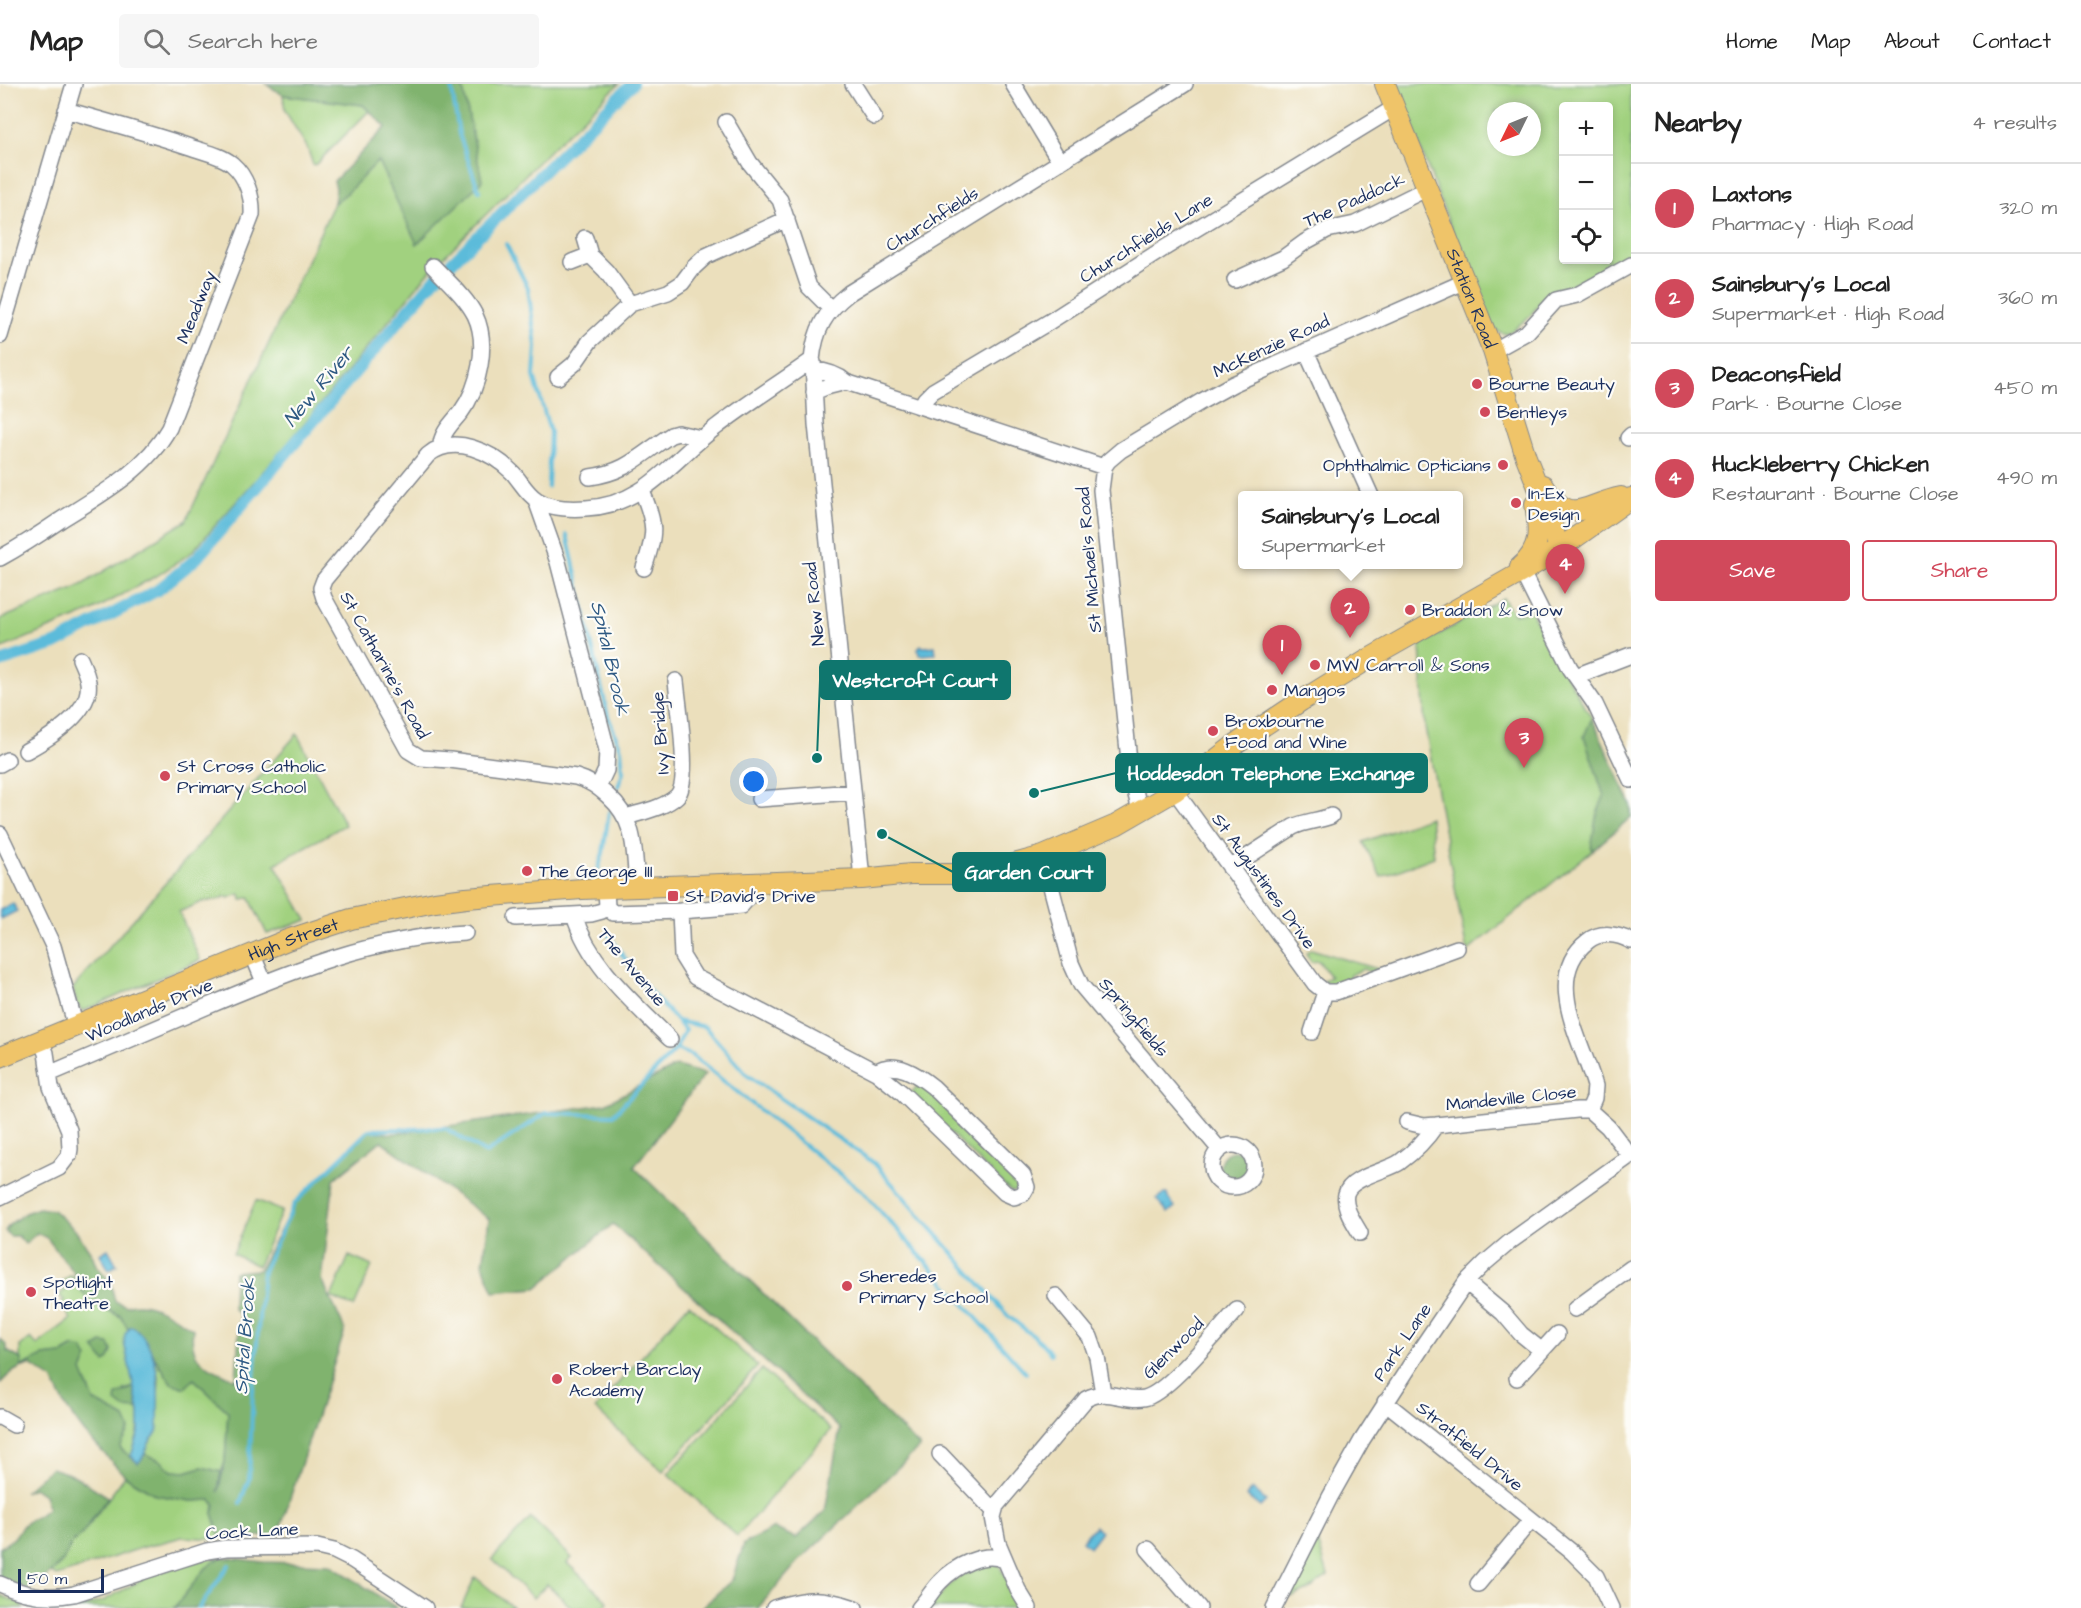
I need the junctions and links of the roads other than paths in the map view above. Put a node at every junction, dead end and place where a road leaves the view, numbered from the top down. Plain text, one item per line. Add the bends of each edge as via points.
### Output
1 (74, 84) edge
2 (854, 84) edge
3 (1013, 84) edge
4 (1185, 84) edge
5 (1385, 84) edge
6 (1394, 108) junction
7 (66, 110) junction
8 (874, 117) dead end
9 (726, 122) dead end
10 (1060, 162) junction
11 (1426, 189) junction
12 (787, 219) junction
13 (585, 238) dead end
14 (590, 255) junction
15 (572, 262) dead end
16 (1631, 265) edge
17 (433, 266) dead end
18 (1235, 280) dead end
19 (1466, 281) junction
20 (630, 304) junction
21 (830, 308) junction
22 (0, 336) edge
23 (1306, 351) junction
24 (1494, 351) junction
25 (813, 365) junction
26 (558, 377) dead end
27 (846, 382) junction
28 (814, 392) junction
29 (922, 406) junction
30 (701, 438) junction
31 (441, 447) junction
32 (1526, 457) junction
33 (1104, 467) junction
34 (590, 477) dead end
35 (642, 491) junction
36 (1369, 491) edge
37 (1631, 497) edge
38 (536, 500) junction
39 (1538, 542) junction
40 (1559, 549) junction
41 (0, 558) edge
42 (644, 568) dead end
43 (1522, 572) junction
44 (1503, 584) junction
45 (1631, 655) edge
46 (80, 659) dead end
47 (1576, 676) junction
48 (676, 681) dead end
49 (26, 751) dead end
50 (1631, 780) edge
51 (598, 787) junction
52 (1175, 791) junction
53 (853, 792) junction
54 (759, 800) dead end
55 (1140, 811) junction
56 (1331, 816) dead end
57 (626, 817) junction
58 (0, 834) edge
59 (1043, 856) junction
60 (1230, 868) junction
61 (862, 879) junction
62 (752, 882) junction
63 (637, 887) junction
64 (606, 898) junction
65 (680, 911) junction
66 (573, 915) junction
67 (516, 918) dead end
68 (465, 933) dead end
69 (1631, 941) edge
70 (1457, 948) dead end
71 (252, 953) junction
72 (264, 982) junction
73 (1325, 992) junction
74 (76, 1027) junction
75 (1312, 1032) dead end
76 (670, 1039) dead end
77 (41, 1041) junction
78 (0, 1057) edge
79 (876, 1072) junction
80 (48, 1074) junction
81 (919, 1075) junction
82 (902, 1093) junction
83 (1590, 1110) junction
84 (1407, 1122) dead end
85 (1436, 1125) junction
86 (1220, 1150) dead end
87 (1631, 1156) edge
88 (0, 1197) edge
89 (1360, 1233) dead end
90 (1631, 1269) edge
91 (1466, 1282) junction
92 (1056, 1296) dead end
93 (1575, 1309) dead end
94 (1237, 1310) dead end
95 (1557, 1335) dead end
96 (1541, 1350) junction
97 (1517, 1378) dead end
98 (1103, 1393) junction
99 (1385, 1402) junction
100 (0, 1417) edge
101 (14, 1425) dead end
102 (940, 1454) dead end
103 (994, 1511) junction
104 (1531, 1520) junction
105 (1148, 1549) dead end
106 (1004, 1560) junction
107 (0, 1584) edge
108 (1478, 1584) dead end
109 (425, 1608) edge
110 (774, 1608) edge
111 (855, 1608) edge
112 (919, 1608) edge
113 (1028, 1608) edge
114 (1199, 1608) edge
115 (1274, 1608) edge
116 (1611, 1608) edge

1 - 7 street
2 - 8 street
3 - 10 street
4 - 10 street, Churchfields
5 - 6 main road, Station Road
6 - 11 main road, Station Road
6 - 29 street, Churchfields Lane via 933,391
7 - 22 street
7 - 41 street, Meadway via 167,139 231,163 249,192 252,215 169,428 159,444 139,465 94,499
9 - 12 street via 750,163 775,193
10 - 21 street, Churchfields
11 - 18 street, The Paddock via 1355,224 1327,230 1283,258
11 - 19 main road, Station Road
12 - 20 street via 699,261 674,289
12 - 21 street via 809,287
13 - 14 street
14 - 15 street
14 - 20 street
16 - 24 street via 1577,295 1556,300 1527,332
17 - 31 street, St Catharine's Road via 459,293 478,322 478,380 443,436
19 - 23 street, McKenzie Road
19 - 24 main road, Station Road
20 - 26 street
21 - 25 street, Churchfields via 817,335
23 - 33 street, McKenzie Road via 1210,396 1121,450
23 - 36 street
24 - 32 main road, Station Road
25 - 27 street, St Michael's Road
25 - 28 street, New Road
25 - 30 street via 732,414
27 - 28 street
27 - 29 street, St Michael's Road
28 - 53 street, New Road
29 - 33 street, St Michael's Road
30 - 34 street via 671,435 632,464
30 - 35 street
31 - 38 street via 464,446 484,453 509,469
31 - 51 street, St Catharine's Road via 428,455 324,580 322,594 412,753 421,758 576,777
32 - 37 main road via 1554,500 1570,510
32 - 39 main road
32 - 40 main road, Station Road
33 - 55 street, St Michael's Road via 1101,490 1122,700 1130,770
35 - 38 street via 595,508 561,507
35 - 42 street via 654,531
37 - 40 main road
38 - 51 street via 558,562 607,750 606,770
39 - 40 main road
39 - 44 main road via 1531,556
40 - 43 main road
43 - 44 main road
43 - 47 street
44 - 52 main road, High Street via 1349,670 1236,744
45 - 47 street
46 - 49 street via 89,684 85,702 72,719
47 - 50 street via 1595,704
48 - 57 street, Ivy Bridge via 684,764 682,788 668,802
51 - 57 street, St Catharine's Road
52 - 55 main road, High Street
52 - 60 street, St Augustines Drive
53 - 54 street
53 - 61 street, New Road
55 - 59 main road, High Street
56 - 60 street via 1293,827
57 - 63 street, St Catharine's Road via 634,843
58 - 74 street via 53,946
59 - 61 main road, High Street via 959,874
59 - 86 street, Springfields via 1071,963 1081,985
60 - 73 street, St Augustines Drive via 1315,984
61 - 62 main road, High Street
62 - 63 main road, High Street
62 - 65 street via 741,906
63 - 64 main road, High Street
64 - 65 street via 613,913 618,914
64 - 66 street, The Avenue via 596,913
64 - 71 main road, High Street via 553,891 435,902 331,924
65 - 79 street via 682,956 695,977
66 - 67 street, The Avenue
66 - 76 street, The Avenue via 581,938 597,962
68 - 72 street, Woodlands Drive via 408,938 363,948
69 - 83 street via 1613,935 1590,939 1568,970 1567,1001 1595,1086
70 - 73 street via 1336,992
71 - 72 street
71 - 74 main road, High Street
72 - 80 street, Woodlands Drive
73 - 75 street
74 - 77 main road, High Street
77 - 78 main road, High Street
77 - 80 street
79 - 81 street via 902,1068
79 - 82 street
80 - 88 street via 69,1130 69,1155 58,1168
81 - 82 street
81 - 82 street via 1023,1175 1023,1194 1014,1197 1005,1193
83 - 85 street, Mandeville Close
83 - 87 street
84 - 85 street, Mandeville Close
85 - 89 street, Mandeville Close via 1422,1144 1399,1162 1348,1189 1347,1208
87 - 91 street, Park Lane via 1497,1252
90 - 93 street
91 - 96 street
91 - 99 street, Park Lane
92 - 98 street via 1090,1337
94 - 98 street, Glenwood via 1155,1394 1138,1398
95 - 96 street
96 - 97 street
98 - 103 street via 1086,1399
99 - 104 street, Stratfield Drive
99 - 115 street, Park Lane via 1330,1497
100 - 101 street
102 - 103 street
103 - 106 street
104 - 108 street
104 - 116 street, Stratfield Drive via 1585,1564 1603,1587
105 - 114 street
106 - 112 street via 988,1557 952,1572
106 - 113 street
107 - 109 street, Cock Lane via 56,1597 207,1551 317,1547 352,1560
110 - 111 street via 808,1599

